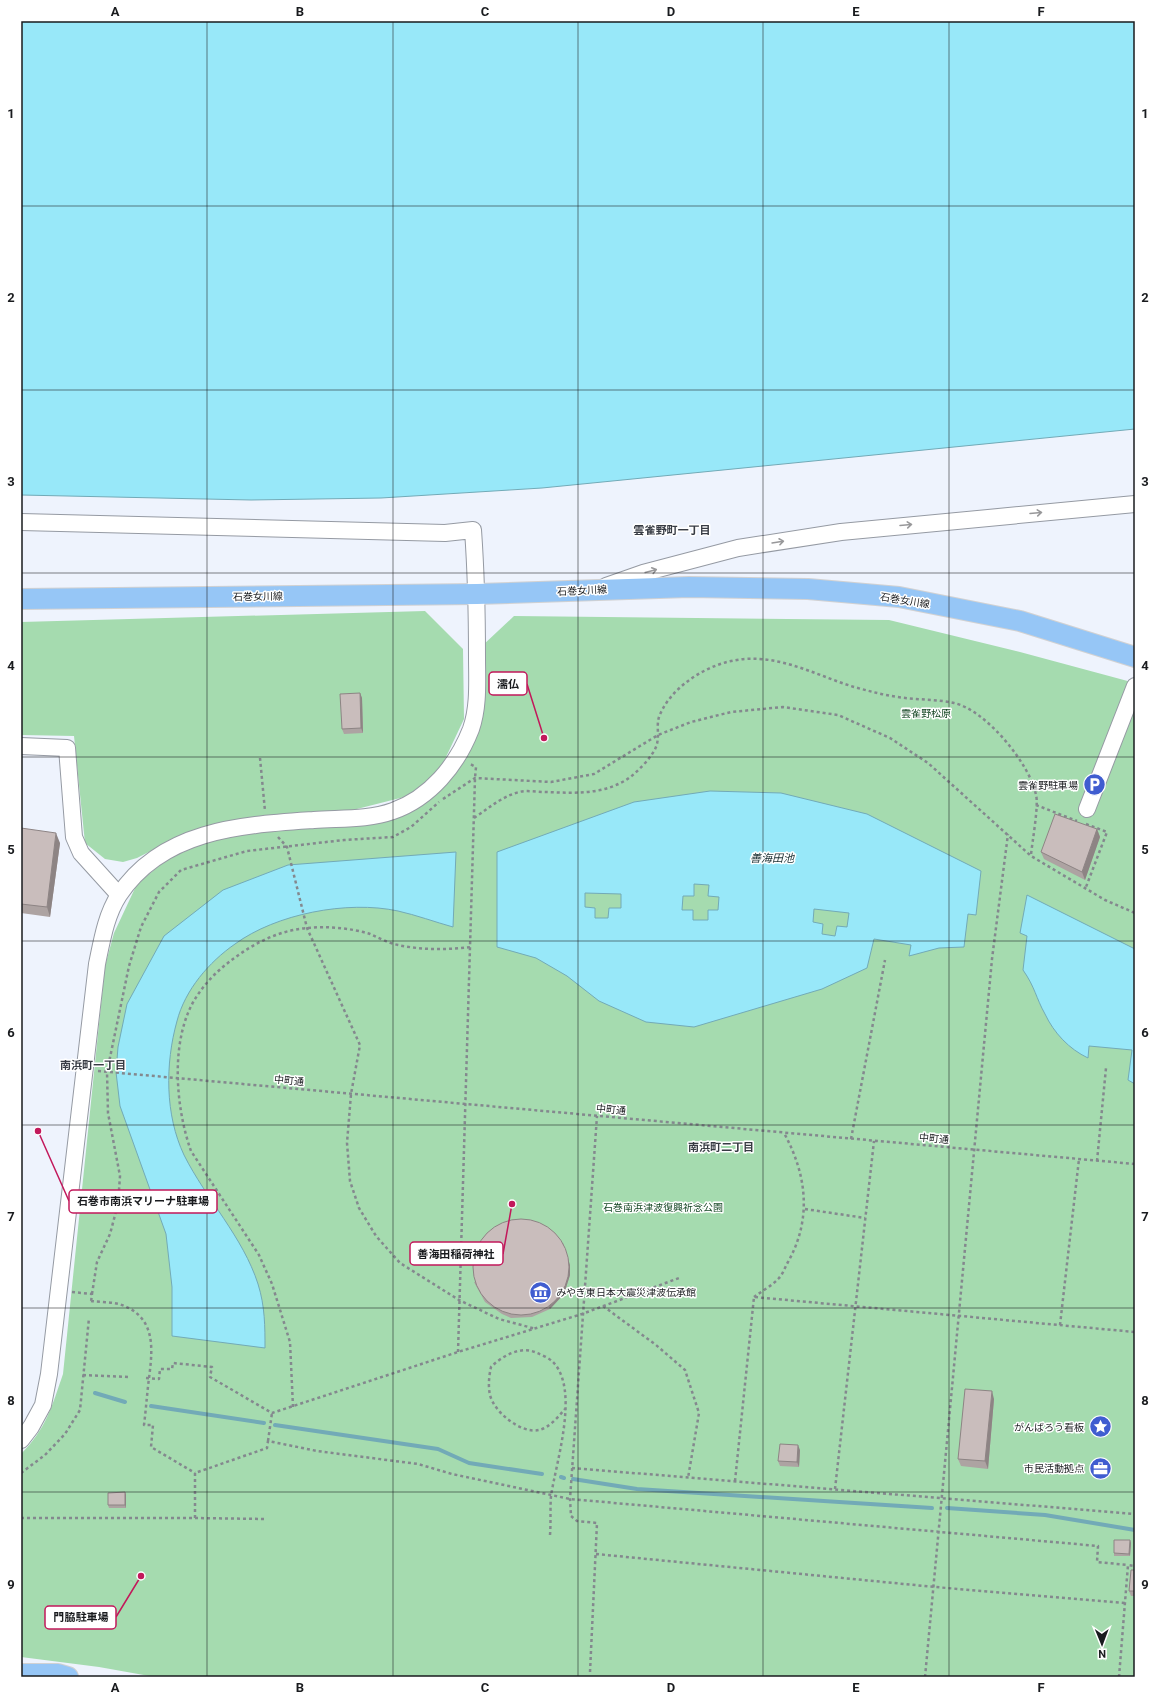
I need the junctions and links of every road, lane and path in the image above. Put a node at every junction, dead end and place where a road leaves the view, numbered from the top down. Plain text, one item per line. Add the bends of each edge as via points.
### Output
1 (1135, 504) edge
2 (21, 522) edge
3 (601, 588) junction
4 (477, 594) junction
5 (21, 600) edge
6 (1135, 657) edge
7 (1135, 686) edge
8 (658, 735) junction
9 (21, 746) edge
10 (457, 757) junction
11 (260, 758) dead end
12 (475, 778) junction
13 (1036, 805) junction
14 (1087, 809) dead end
15 (474, 818) junction
16 (266, 823) junction
17 (1008, 834) junction
18 (287, 848) junction
19 (1031, 856) junction
20 (1086, 887) junction
21 (119, 895) junction
22 (1135, 913) edge
23 (307, 928) junction
24 (470, 947) junction
25 (885, 960) dead end
26 (1106, 1068) dead end
27 (86, 1070) junction
28 (107, 1072) junction
29 (177, 1078) junction
30 (351, 1094) junction
31 (465, 1104) junction
32 (597, 1116) junction
33 (784, 1133) junction
34 (851, 1139) junction
35 (874, 1141) junction
36 (975, 1150) junction
37 (1079, 1159) junction
38 (1098, 1161) junction
39 (1135, 1164) edge
40 (805, 1209) junction
41 (865, 1218) junction
42 (679, 1278) dead end
43 (92, 1294) dead end
44 (754, 1297) junction
45 (459, 1300) junction
46 (91, 1301) dead end
47 (603, 1306) junction
48 (856, 1306) junction
49 (582, 1314) junction
50 (958, 1316) junction
51 (89, 1318) dead end
52 (1060, 1325) junction
53 (536, 1329) junction
54 (1135, 1332) edge
55 (458, 1352) junction
56 (83, 1375) junction
57 (130, 1377) dead end
58 (147, 1378) junction
59 (293, 1407) junction
60 (565, 1409) junction
61 (272, 1413) junction
62 (21, 1440) edge
63 (268, 1441) junction
64 (572, 1468) junction
65 (21, 1473) edge
66 (195, 1473) junction
67 (688, 1478) junction
68 (735, 1482) junction
69 (835, 1490) junction
70 (551, 1496) junction
71 (940, 1498) junction
72 (570, 1499) junction
73 (1135, 1514) edge
74 (21, 1518) edge
75 (195, 1518) junction
76 (265, 1519) dead end
77 (938, 1532) junction
78 (550, 1535) dead end
79 (596, 1554) junction
80 (1128, 1565) junction
81 (1135, 1566) edge
82 (935, 1587) junction
83 (1125, 1603) junction
84 (590, 1672) dead end
85 (21, 1674) edge
86 (68, 1677) edge
87 (925, 1677) edge
88 (1119, 1677) edge

3 -> 1 street via 643,573 745,547 841,532
2 - 4 street via 445,533 473,530
3 - 4 main road, 石巻女川線
3 - 6 main road, 石巻女川線 via 808,589 899,597 1020,621
4 - 5 main road, 石巻女川線
4 - 10 street via 477,701 471,728
7 - 14 street
8 - 12 path via 594,774 551,782
8 - 13 path via 659,719 667,700 686,683 708,669 728,662 779,660 879,694 956,703 975,711 992,724 1025,769 1037,796
8 - 15 path via 656,748 641,768 606,789 586,793 521,792 497,800
8 - 17 path via 691,722 731,712 783,707 838,715 890,738 928,762
9 - 21 street via 67,748 74,837 81,853
10 - 12 path via 476,767
10 - 16 street via 434,786 412,803 391,812
11 - 16 path
12 - 15 path
12 - 18 path via 451,792 412,827 393,837 344,840
13 - 19 path
13 - 20 path via 1107,832
15 - 24 path
16 - 18 path
16 - 21 street via 216,831 182,842 148,862
17 - 19 path
17 - 36 path via 992,959
18 - 23 path
18 - 28 path via 247,851 181,870 159,892 141,927 129,966
19 - 20 path
20 - 22 path via 1105,900
21 - 27 street via 108,918 98,964
23 - 24 path via 339,928 369,934 397,945 422,948
23 - 29 path via 282,932 250,946 213,976 198,994 184,1022
23 - 30 path via 360,1045
24 - 31 path
25 - 34 path
26 - 38 path
27 - 28 path, 中町通
27 - 62 street via 49,1374 43,1405
28 - 29 path, 中町通
28 - 43 path via 108,1113 120,1176 118,1204 110,1234 97,1262
29 - 30 path, 中町通
29 - 59 path via 185,1134 191,1151 259,1255 272,1284 290,1342
30 - 31 path, 中町通
30 - 45 path via 347,1143 350,1181 359,1208 376,1236 400,1263
31 - 32 path, 中町通
31 - 45 path
32 - 33 path, 中町通
32 - 49 path
33 - 34 path, 中町通
33 - 40 path via 804,1184
34 - 35 path, 中町通
35 - 36 path, 中町通
35 - 41 path
36 - 37 path, 中町通
36 - 50 path
37 - 38 path, 中町通
37 - 52 path
38 - 39 path, 中町通
40 - 41 path
40 - 44 path via 799,1238 779,1278
41 - 48 path
42 - 47 path
44 - 48 path
44 - 68 path
45 - 53 path via 499,1319
45 - 55 path
46 - 58 path via 118,1304 141,1317 152,1339 153,1351
47 - 49 path
47 - 67 path via 685,1370 699,1413
48 - 50 path
48 - 69 path
49 - 53 path
49 - 64 path
50 - 52 path
50 - 71 path
51 - 56 path
52 - 54 path
53 - 55 path
55 - 59 path
56 - 57 path
56 - 65 path via 80,1410 65,1434 46,1455
58 - 61 path via 159,1379 160,1369 172,1369 173,1363 212,1368 210,1377
58 - 66 path via 144,1424 153,1425 151,1447
59 - 61 path
60 - 60 path via 564,1388 553,1362 535,1352 519,1350 499,1359 491,1367 490,1396 501,1413 526,1431 540,1430 554,1422
60 - 70 path via 562,1448
61 - 63 path
63 - 66 path via 267,1448
63 - 70 path via 318,1451 418,1464
64 - 67 path
64 - 72 path
66 - 75 path
67 - 68 path
68 - 69 path
69 - 71 path
70 - 72 path
70 - 78 path
71 - 73 path
71 - 77 path
72 - 77 path
72 - 79 path via 571,1516 577,1521 597,1523
74 - 75 path
75 - 76 path
77 - 80 path via 1098,1546 1097,1562
77 - 82 path
79 - 82 path
79 - 84 path
80 - 81 path
80 - 83 path
82 - 83 path
82 - 87 path
83 - 88 path
85 - 86 main road via 58,1674

